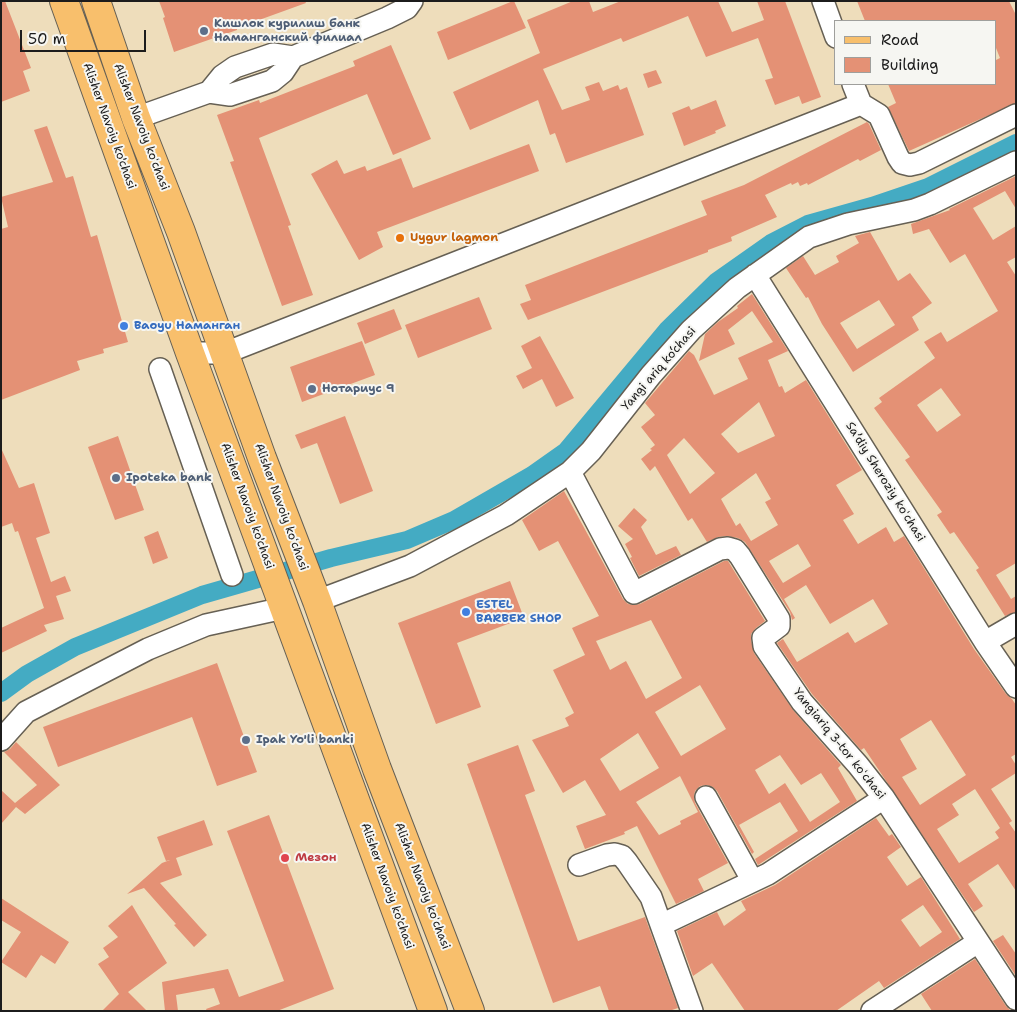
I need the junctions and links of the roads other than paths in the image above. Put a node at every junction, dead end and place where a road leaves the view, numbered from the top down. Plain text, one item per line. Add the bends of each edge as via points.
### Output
1 (64, 1) edge
2 (96, 1) edge
3 (412, 1) edge
4 (822, 1) edge
5 (834, 32) edge
6 (853, 85) edge
7 (861, 104) junction
8 (1016, 115) edge
9 (136, 118) junction
10 (1016, 162) edge
11 (755, 275) junction
12 (225, 352) junction
13 (190, 353) junction
14 (160, 369) dead end
15 (570, 472) junction
16 (232, 575) dead end
17 (314, 597) junction
18 (282, 603) junction
19 (1016, 624) edge
20 (985, 642) junction
21 (1016, 687) edge
22 (1, 740) edge
23 (706, 797) dead end
24 (884, 798) junction
25 (579, 865) dead end
26 (752, 880) junction
27 (661, 925) junction
28 (978, 942) junction
29 (1016, 998) edge
30 (433, 1011) edge
31 (470, 1011) edge
32 (692, 1011) edge
33 (872, 1011) edge

1 - 13 main road, Alisher Navoiy ko'chasi
2 - 9 main road, Alisher Navoiy koʻchasi
3 - 9 street via 407,8 387,18 293,57 273,54 235,67 222,76 209,92
4 - 5 street
6 - 7 street
7 - 8 street via 878,115 898,157 902,163 910,165
7 - 12 street
9 - 12 main road, Alisher Navoiy koʻchasi
10 - 11 street, Yangi ariq ko‘chasi via 914,210 848,224 809,237
11 - 15 street, Yangi ariq ko‘chasi via 691,330
11 - 20 street, Saʼdiy Sheroziy koʻchasi
12 - 13 street
12 - 17 main road, Alisher Navoiy koʻchasi
13 - 18 main road, Alisher Navoiy ko'chasi
14 - 16 street
15 - 17 street, Yangi ariq ko‘chasi via 506,514 410,566
15 - 24 street, Yangiariq 3-tor koʻchasi via 634,593 720,549 735,550 779,619 779,626 763,638 764,646 802,702
17 - 31 main road, Alisher Navoiy koʻchasi
18 - 22 street via 206,625 148,649 26,712
18 - 30 main road, Alisher Navoiy ko'chasi
19 - 20 street
20 - 21 street, Saʼdiy Sheroziy koʻchasi
23 - 26 street
24 - 26 street via 768,874
24 - 28 street, Yangiariq 3-tor koʻchasi
25 - 27 street via 607,855 622,856 651,897
26 - 27 street
27 - 32 street
28 - 29 street, Yangiariq 3-tor koʻchasi
28 - 33 street

